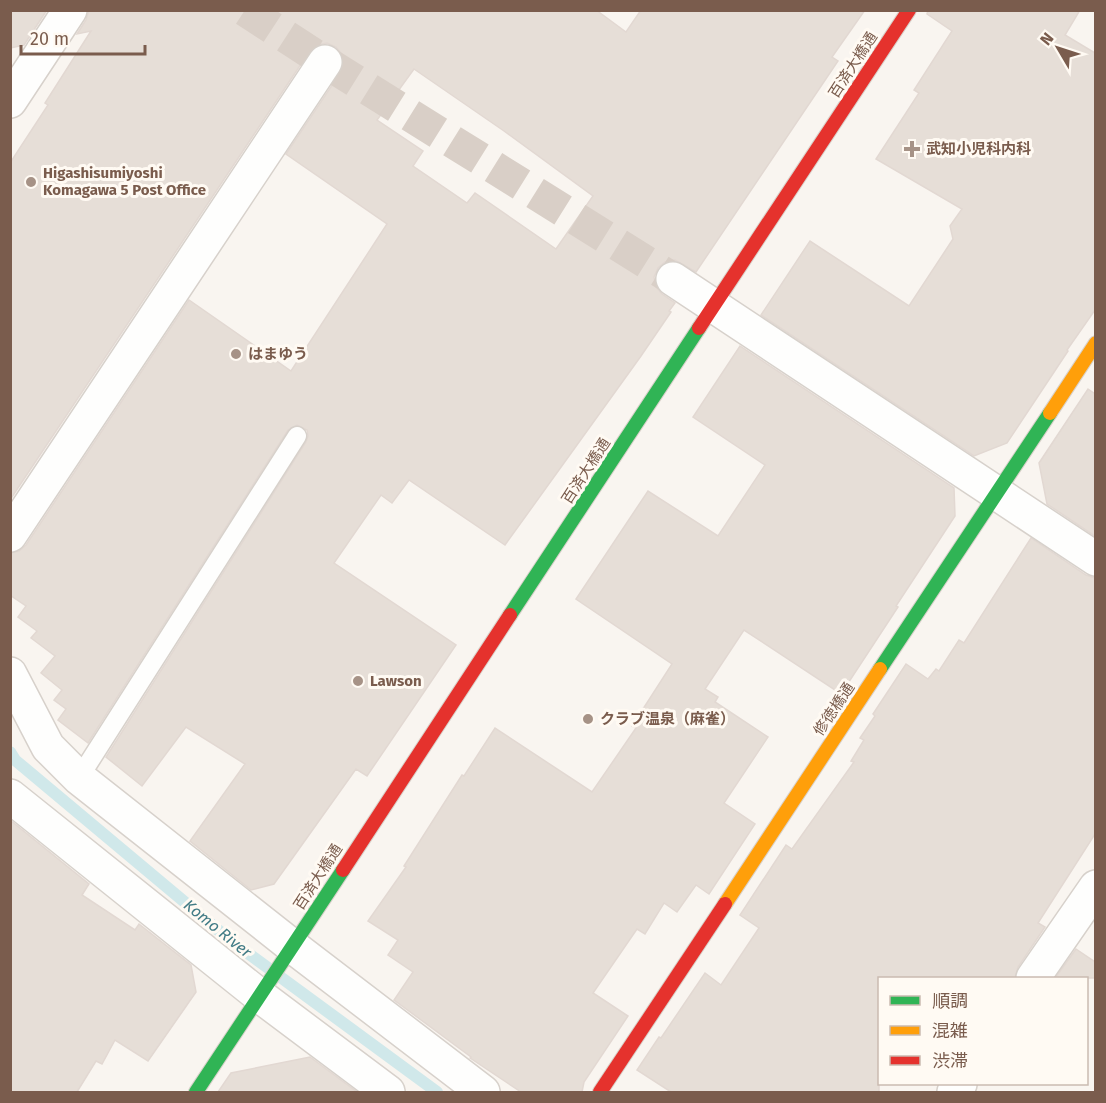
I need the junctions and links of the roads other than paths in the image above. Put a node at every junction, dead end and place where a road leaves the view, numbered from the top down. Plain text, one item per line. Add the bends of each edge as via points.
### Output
1 (70, 10) edge
2 (909, 10) edge
3 (325, 62) dead end
4 (19, 68) edge
5 (10, 101) edge
6 (673, 279) tunnel mouth
7 (715, 306) junction
8 (1095, 344) edge
9 (297, 436) dead end
10 (997, 494) junction
11 (10, 535) edge
12 (1095, 559) edge
13 (10, 674) edge
14 (79, 778) junction
15 (10, 796) edge
16 (1095, 887) edge
17 (291, 948) junction
18 (1033, 977) edge
19 (261, 994) junction
20 (196, 1092) edge
21 (388, 1092) edge
22 (483, 1092) edge
23 (600, 1092) edge

1 - 4 street
2 - 7 street, 百済大橋通
3 - 11 street
4 - 5 street
6 - 7 street
7 - 10 street
7 - 17 street, 百済大橋通
8 - 10 street, 修徳橋通
9 - 14 lane
10 - 12 street
10 - 23 street, 修徳橋通
13 - 14 street via 48,747
14 - 17 street
15 - 19 street
16 - 18 street
17 - 19 street, 百済大橋通
17 - 22 street
19 - 20 street
19 - 21 street

